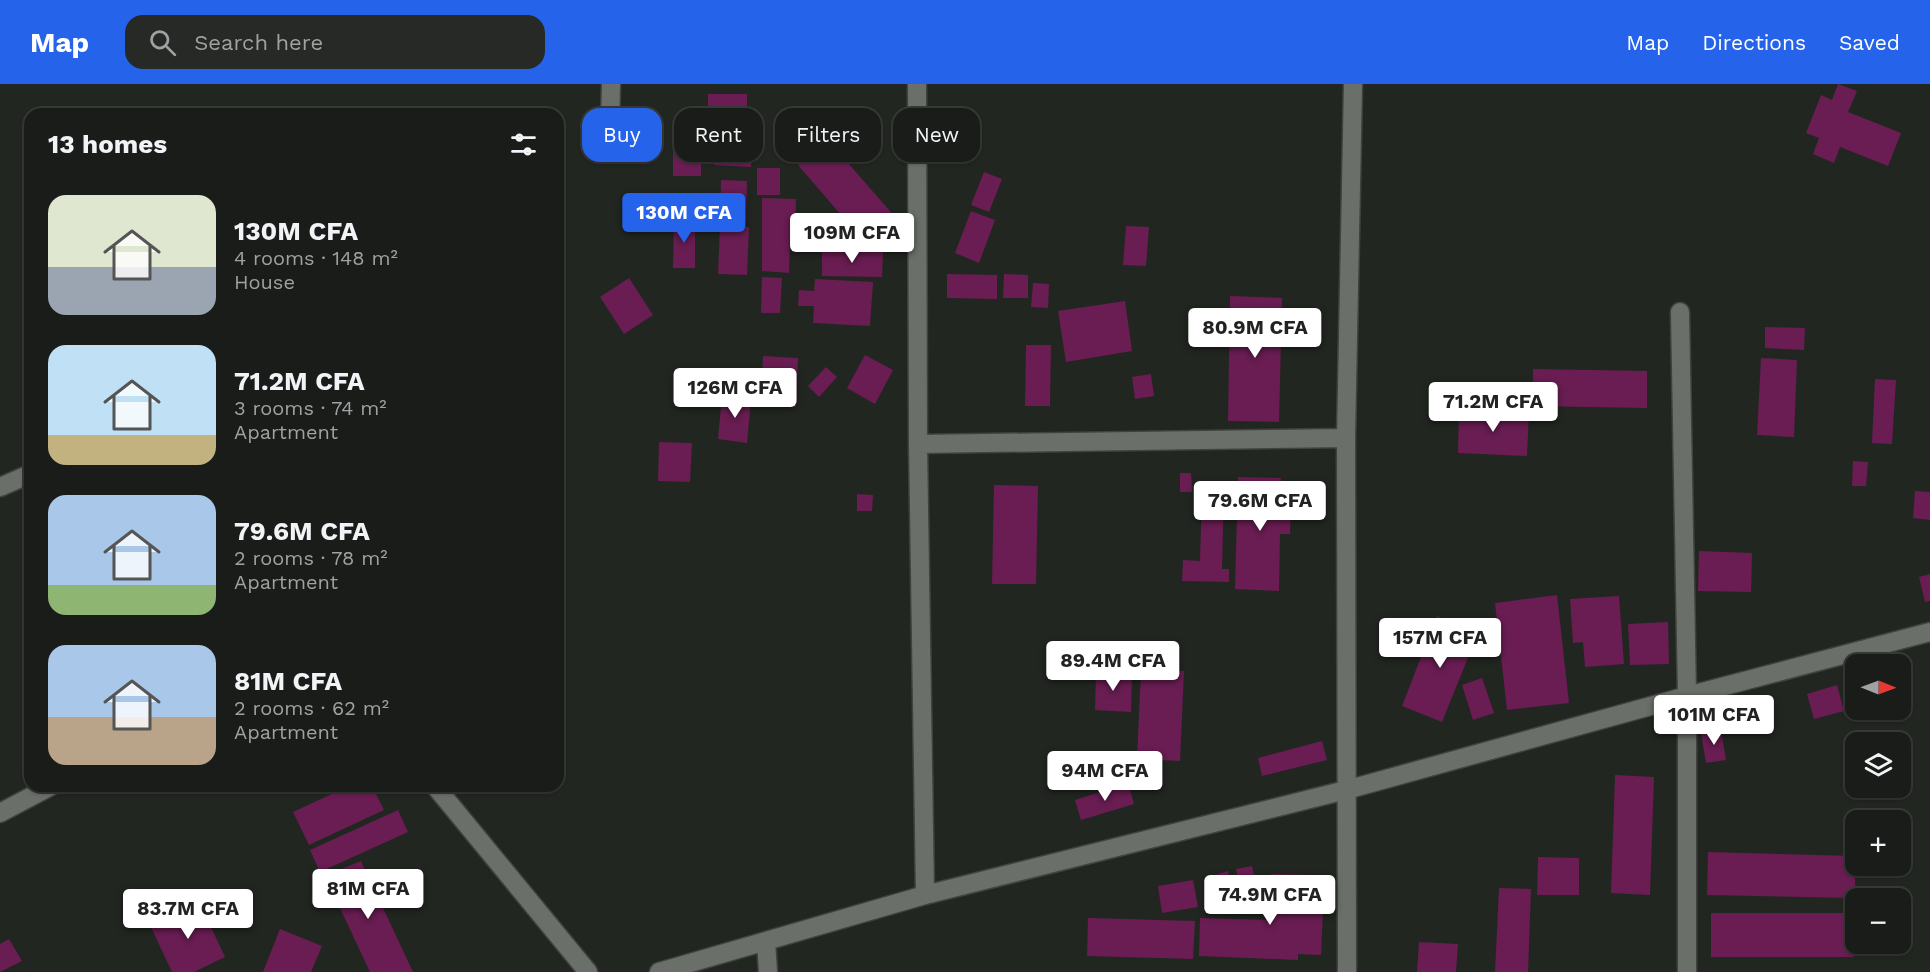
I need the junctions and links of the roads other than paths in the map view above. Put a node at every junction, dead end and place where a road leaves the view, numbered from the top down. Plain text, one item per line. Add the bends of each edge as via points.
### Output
1 (611, 84) edge
2 (917, 84) edge
3 (1353, 84) edge
4 (610, 108) edge
5 (1680, 312) dead end
6 (1347, 438) junction
7 (918, 444) junction
8 (24, 477) edge
9 (0, 487) edge
10 (1930, 632) edge
11 (1687, 696) junction
12 (1346, 790) junction
13 (40, 792) edge
14 (440, 792) edge
15 (0, 813) edge
16 (925, 895) junction
17 (766, 941) junction
18 (588, 972) edge
19 (658, 972) edge
20 (768, 972) edge
21 (1347, 972) edge
22 (1687, 972) edge

1 - 4 street
2 - 7 street
3 - 6 street
5 - 11 street
6 - 7 street
6 - 12 street
7 - 16 street
8 - 9 street
10 - 11 street
11 - 12 street
11 - 22 street
12 - 16 street
12 - 21 street
13 - 15 street
14 - 18 street
16 - 17 street
17 - 19 street
17 - 20 street

